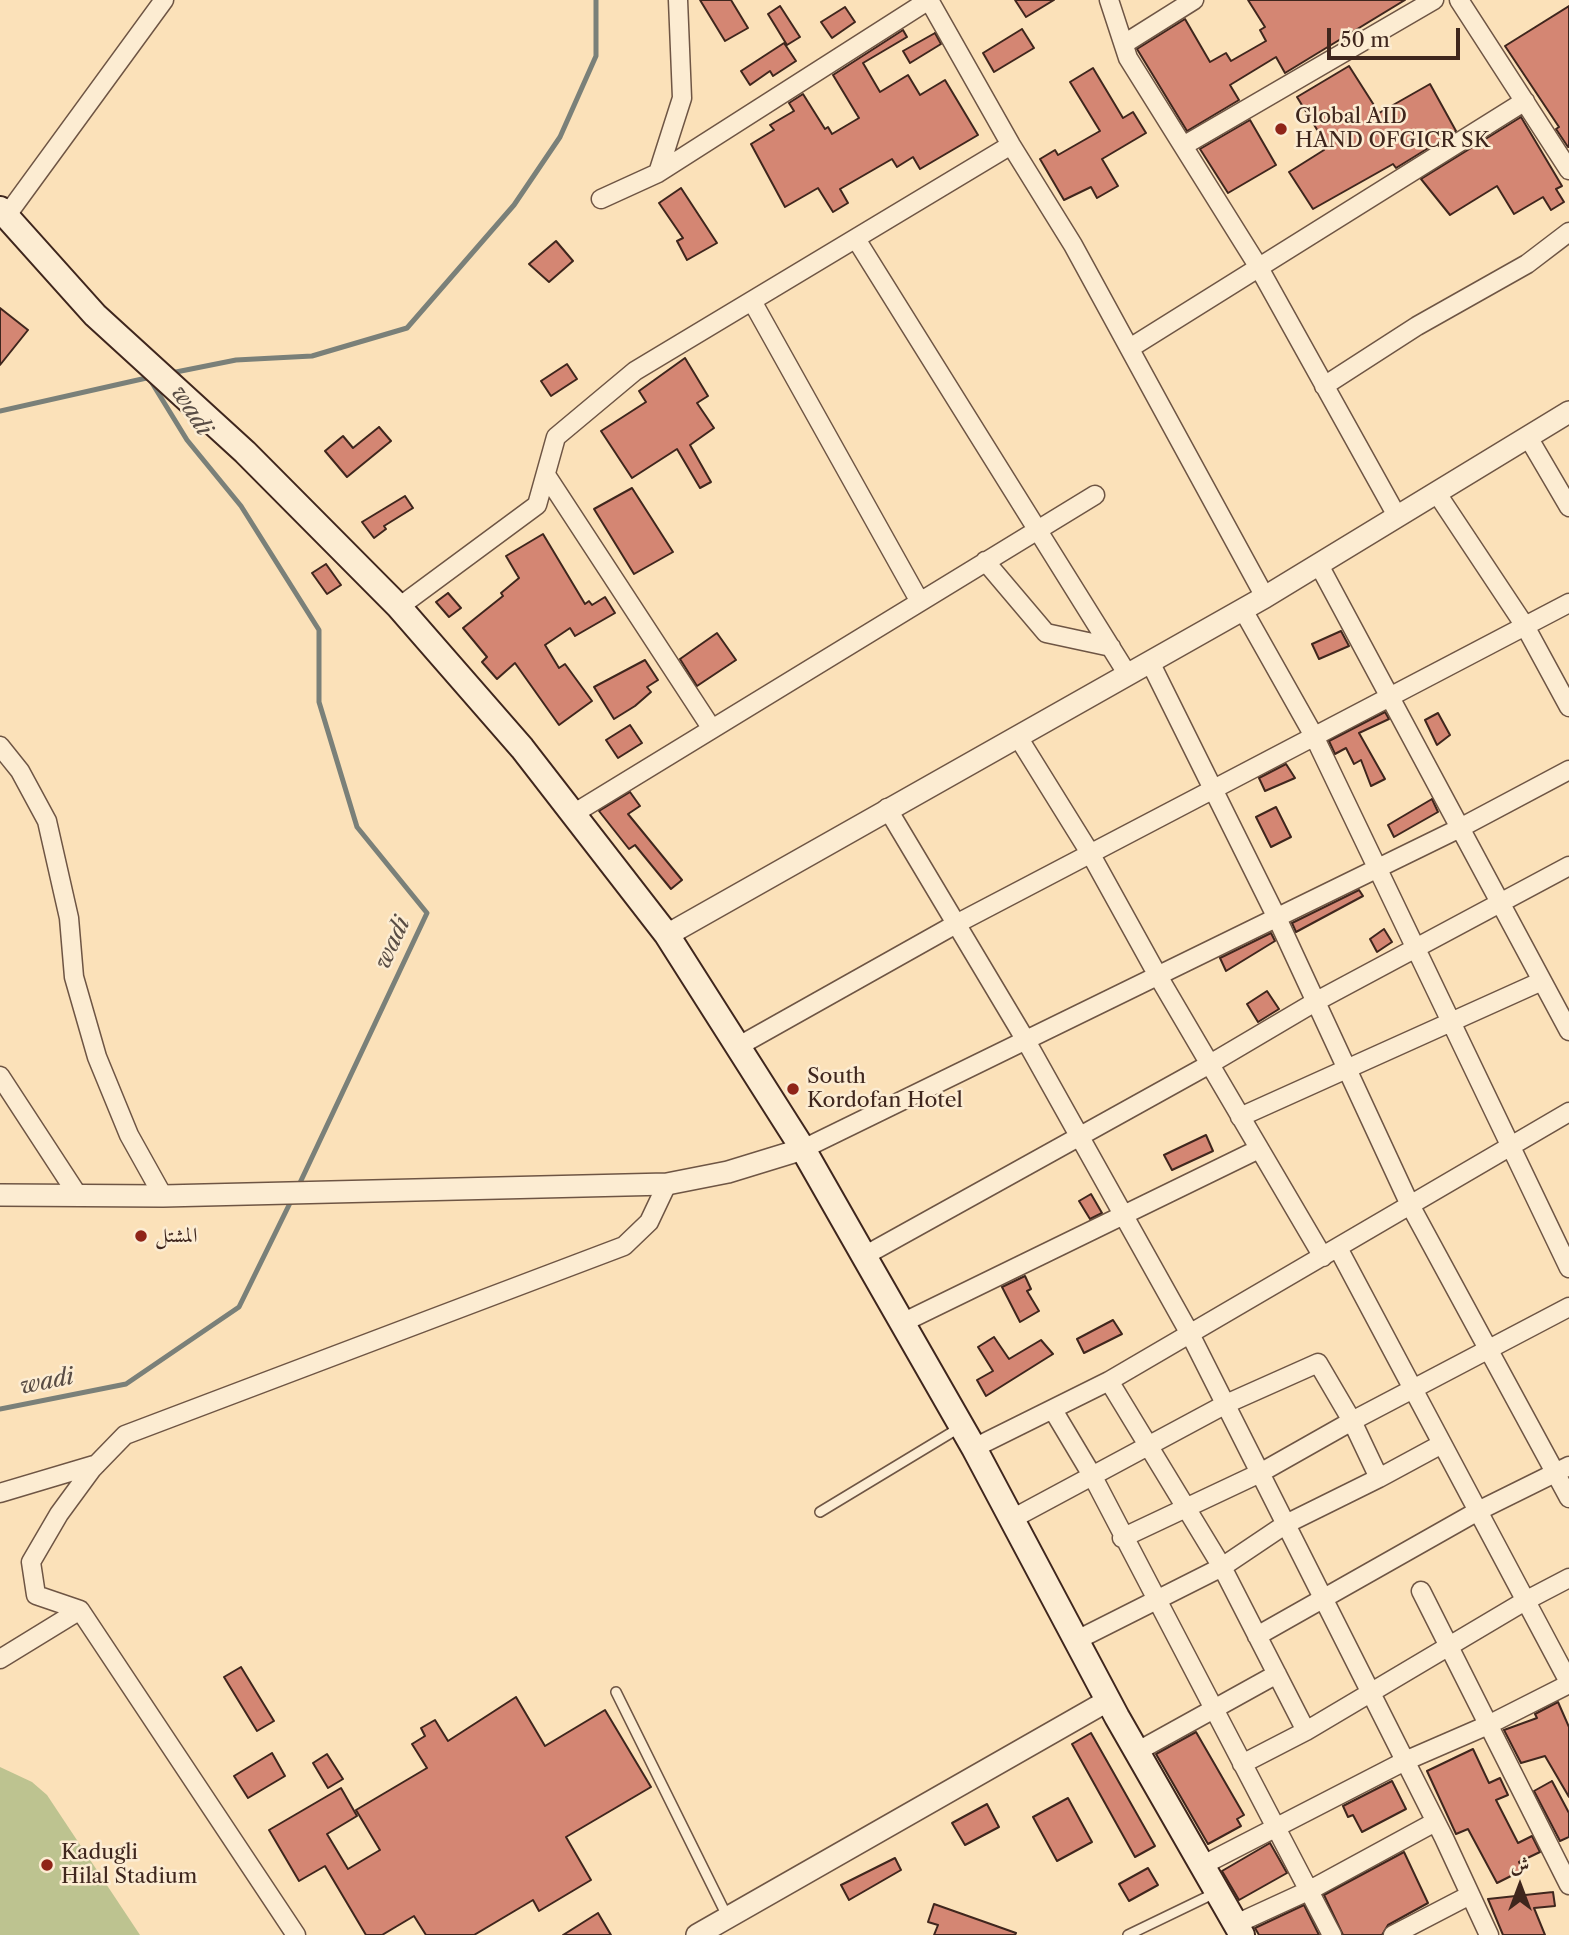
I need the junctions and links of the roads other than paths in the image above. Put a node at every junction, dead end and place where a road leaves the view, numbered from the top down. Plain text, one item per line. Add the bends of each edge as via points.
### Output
1 (164, 0) edge
2 (678, 0) edge
3 (1109, 0) edge
4 (1194, 0) edge
5 (1434, 0) edge
6 (1459, 0) edge
7 (1124, 44) junction
8 (1525, 101) junction
9 (1011, 145) junction
10 (1183, 146) junction
11 (1569, 170) edge
12 (658, 173) junction
13 (601, 199) dead end
14 (3, 212) edge
15 (1569, 232) edge
16 (856, 239) junction
17 (1258, 267) junction
18 (752, 301) junction
19 (1130, 348) junction
20 (1324, 386) junction
21 (1569, 412) edge
22 (1528, 437) junction
23 (546, 475) junction
24 (1436, 492) junction
25 (1094, 495) dead end
26 (1569, 507) edge
27 (1397, 516) junction
28 (1037, 528) junction
29 (985, 561) junction
30 (1319, 565) junction
31 (1265, 597) junction
32 (920, 602) junction
33 (1569, 603) edge
34 (399, 607) junction
35 (1243, 610) junction
36 (1525, 626) junction
37 (1111, 647) junction
38 (1150, 662) junction
39 (1128, 675) junction
40 (1389, 696) junction
41 (1569, 707) edge
42 (712, 729) junction
43 (1314, 736) junction
44 (1018, 737) junction
45 (0, 746) edge
46 (1569, 770) edge
47 (1213, 789) junction
48 (887, 808) junction
49 (573, 814) junction
50 (1460, 828) junction
51 (1090, 853) junction
52 (1569, 866) edge
53 (1377, 869) junction
54 (1501, 904) junction
55 (1277, 918) junction
56 (956, 924) junction
57 (667, 935) junction
58 (1415, 950) junction
59 (1158, 976) junction
60 (1542, 981) junction
61 (1315, 1002) junction
62 (1450, 1023) junction
63 (1569, 1031) edge
64 (1025, 1039) junction
65 (737, 1047) junction
66 (1210, 1064) junction
67 (1346, 1068) junction
68 (0, 1076) edge
69 (1569, 1111) edge
70 (1240, 1117) junction
71 (1080, 1136) junction
72 (1509, 1147) junction
73 (803, 1149) junction
74 (1259, 1149) junction
75 (667, 1184) junction
76 (77, 1194) junction
77 (0, 1195) edge
78 (163, 1196) junction
79 (1410, 1205) junction
80 (1123, 1214) junction
81 (1331, 1252) junction
82 (864, 1256) junction
83 (1569, 1268) edge
84 (1569, 1307) edge
85 (902, 1323) junction
86 (1191, 1334) junction
87 (1488, 1350) junction
88 (1109, 1381) junction
89 (1413, 1391) junction
90 (1226, 1404) junction
91 (1053, 1410) junction
92 (1352, 1421) junction
93 (968, 1437) junction
94 (1440, 1444) junction
95 (1147, 1445) junction
96 (98, 1463) junction
97 (1562, 1470) edge
98 (1260, 1473) junction
99 (1093, 1476) junction
100 (1379, 1478) junction
101 (0, 1493) edge
102 (1569, 1498) edge
103 (1188, 1509) junction
104 (1478, 1511) junction
105 (820, 1512) dead end
106 (1013, 1519) junction
107 (1286, 1524) junction
108 (1122, 1538) junction
109 (1222, 1567) junction
110 (1569, 1578) edge
111 (1421, 1591) dead end
112 (1154, 1599) junction
113 (1324, 1600) junction
114 (1525, 1601) junction
115 (80, 1610) junction
116 (1256, 1636) junction
117 (1077, 1640) junction
118 (1451, 1647) junction
119 (0, 1659) edge
120 (1277, 1674) junction
121 (1569, 1683) edge
122 (616, 1692) dead end
123 (1371, 1694) junction
124 (1109, 1700) junction
125 (1213, 1710) junction
126 (1488, 1725) junction
127 (1306, 1731) junction
128 (1138, 1751) junction
129 (1405, 1761) junction
130 (1242, 1764) junction
131 (1435, 1822) junction
132 (1277, 1829) junction
133 (1203, 1865) junction
134 (1569, 1885) edge
135 (1310, 1890) junction
136 (1217, 1891) junction
137 (1470, 1895) junction
138 (727, 1918) junction
139 (1239, 1930) edge
140 (296, 1935) edge
141 (697, 1935) edge
142 (741, 1935) edge
143 (1128, 1935) edge
144 (1332, 1935) edge
145 (1393, 1935) edge
146 (1489, 1935) edge

1 - 14 street
2 - 12 street via 682,98
3 - 7 street
4 - 7 street
5 - 10 street
6 - 8 street
7 - 10 street via 1128,58
8 - 11 street
8 - 17 street
9 - 12 street via 929,0
9 - 16 street
9 - 19 street
10 - 17 street
12 - 13 street
14 - 34 main road via 95,316 245,453
15 - 20 street via 1527,264
16 - 18 street
16 - 28 street
17 - 19 street
17 - 20 street
18 - 23 street via 635,372 556,437
18 - 32 street
19 - 31 street
20 - 27 street
21 - 22 street
22 - 24 street
22 - 26 street
23 - 34 street via 537,505
23 - 42 street
24 - 27 street
24 - 36 street
25 - 28 street
27 - 30 street
28 - 29 street
28 - 37 street
29 - 32 street
29 - 37 street via 1046,633
30 - 31 street
30 - 40 street
31 - 35 street
32 - 42 street
33 - 36 street
34 - 49 main road
35 - 38 street
35 - 43 street
36 - 40 street
36 - 41 street
37 - 39 street
38 - 39 street
38 - 47 street
39 - 44 street
40 - 43 street
40 - 50 street
42 - 49 street
43 - 47 street
43 - 53 street
44 - 48 street
44 - 51 street
45 - 78 street via 20,771 47,821 69,918 74,977 97,1057 129,1135
46 - 50 street
47 - 51 street
47 - 55 street
48 - 56 street
48 - 57 street
49 - 57 main road
50 - 53 street
50 - 54 street
51 - 56 street
51 - 59 street
52 - 54 street
53 - 55 street
53 - 58 street
54 - 58 street
54 - 60 street
55 - 59 street
55 - 61 street
56 - 64 street
56 - 65 street
57 - 65 main road
58 - 61 street
58 - 62 street
59 - 64 street
59 - 66 street
60 - 62 street
60 - 63 street
61 - 66 street
61 - 67 street
62 - 67 street
62 - 72 street
64 - 71 street
64 - 73 street
65 - 73 main road
66 - 70 street
66 - 71 street
67 - 70 street
67 - 79 street
68 - 76 street
69 - 72 street
70 - 74 street
71 - 80 street
71 - 82 street
72 - 79 street
72 - 83 street
73 - 75 street via 728,1172
73 - 82 main road
74 - 80 street
74 - 81 street
75 - 78 street
75 - 96 street via 649,1222 624,1246 125,1435
76 - 77 street
76 - 78 street
79 - 81 street
79 - 87 street
80 - 85 street
80 - 86 street
81 - 86 street
81 - 89 street
82 - 85 main road
84 - 87 street
85 - 93 main road
86 - 88 street
86 - 90 street
87 - 89 street
87 - 97 street
88 - 91 street
88 - 95 street
89 - 92 street
89 - 94 street
90 - 92 street via 1318,1363
90 - 95 street
90 - 98 street
91 - 93 street
91 - 99 street
92 - 98 street
92 - 100 street
93 - 105 lane
93 - 106 main road
94 - 100 street
94 - 104 street
95 - 99 street
95 - 103 street
96 - 101 street
96 - 115 street via 59,1514 31,1562 36,1595
97 - 102 street
97 - 104 street
98 - 103 street
98 - 107 street
99 - 106 street
99 - 108 street
100 - 107 street
103 - 108 street
103 - 109 street
104 - 113 street
104 - 114 street
106 - 117 main road
107 - 109 street
107 - 113 street
108 - 112 street
109 - 112 street
109 - 116 street
110 - 114 street
111 - 118 street
112 - 117 street
112 - 125 street
113 - 116 street
113 - 123 street
114 - 118 street
114 - 121 street
115 - 119 street
115 - 140 street
116 - 120 street
117 - 124 main road
118 - 123 street
118 - 126 street
120 - 125 street
120 - 127 street
121 - 126 street
122 - 138 lane
123 - 127 street
123 - 129 street
124 - 128 main road
124 - 138 street
125 - 128 street
125 - 130 street
126 - 129 street
126 - 134 street
127 - 130 street
128 - 133 main road
129 - 131 street
129 - 132 street
130 - 132 street
131 - 135 street
131 - 137 street
132 - 133 street
132 - 135 street
133 - 136 main road
135 - 139 street
135 - 144 street
136 - 139 main road
136 - 143 lane
137 - 145 street
137 - 146 street
138 - 141 street
138 - 142 street

